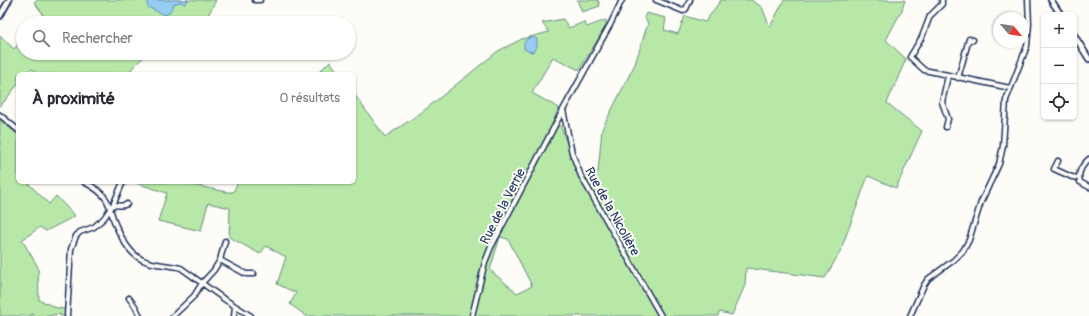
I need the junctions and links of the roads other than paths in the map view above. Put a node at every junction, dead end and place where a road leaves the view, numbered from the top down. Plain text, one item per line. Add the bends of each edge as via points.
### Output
1 (10, 0) edge
2 (255, 0) edge
3 (260, 0) edge
4 (622, 0) edge
5 (656, 0) edge
6 (690, 0) edge
7 (942, 0) edge
8 (1028, 0) edge
9 (1051, 0) edge
10 (1059, 12) edge
11 (0, 16) edge
12 (1077, 39) edge
13 (973, 40) dead end
14 (1088, 55) edge
15 (948, 76) junction
16 (958, 78) junction
17 (1010, 88) junction
18 (563, 110) junction
19 (0, 115) edge
20 (946, 127) dead end
21 (16, 128) edge
22 (1089, 159) edge
23 (1058, 161) dead end
24 (1079, 178) junction
25 (87, 184) edge
26 (122, 184) edge
27 (1089, 187) edge
28 (127, 204) dead end
29 (113, 205) junction
30 (110, 209) junction
31 (225, 241) dead end
32 (220, 260) junction
33 (254, 274) dead end
34 (202, 283) junction
35 (129, 298) dead end
36 (236, 306) junction
37 (67, 316) edge
38 (140, 316) edge
39 (173, 316) edge
40 (234, 316) edge
41 (251, 316) edge
42 (472, 316) edge
43 (661, 316) edge
44 (910, 316) edge

1 - 11 street
2 - 3 street
4 - 18 street, Rue de la Verrie
5 - 6 street via 683,11
7 - 15 street via 942,4 930,16 922,37 910,57 924,70
8 - 17 street via 1028,46
9 - 10 street
12 - 14 street
13 - 16 street via 970,39
15 - 16 street
15 - 20 street via 942,102 948,120
16 - 17 street
17 - 44 street via 1004,110 1002,155 979,208 969,240 954,260 928,279
18 - 42 street, Rue de la Verrie via 491,247
18 - 43 street, Rue de la Nicolière via 572,153 581,176
19 - 21 street
22 - 24 street via 1081,168
23 - 24 street via 1054,169
24 - 27 street via 1080,182
25 - 30 street via 100,192
26 - 29 street
28 - 29 street
29 - 30 street
30 - 34 street via 116,228 133,253 142,260 181,268
30 - 37 street via 94,227 80,232 73,242
31 - 32 street
32 - 33 street via 246,274
32 - 34 street
34 - 36 street
34 - 39 street via 194,296
35 - 38 street
36 - 40 street
36 - 41 street

